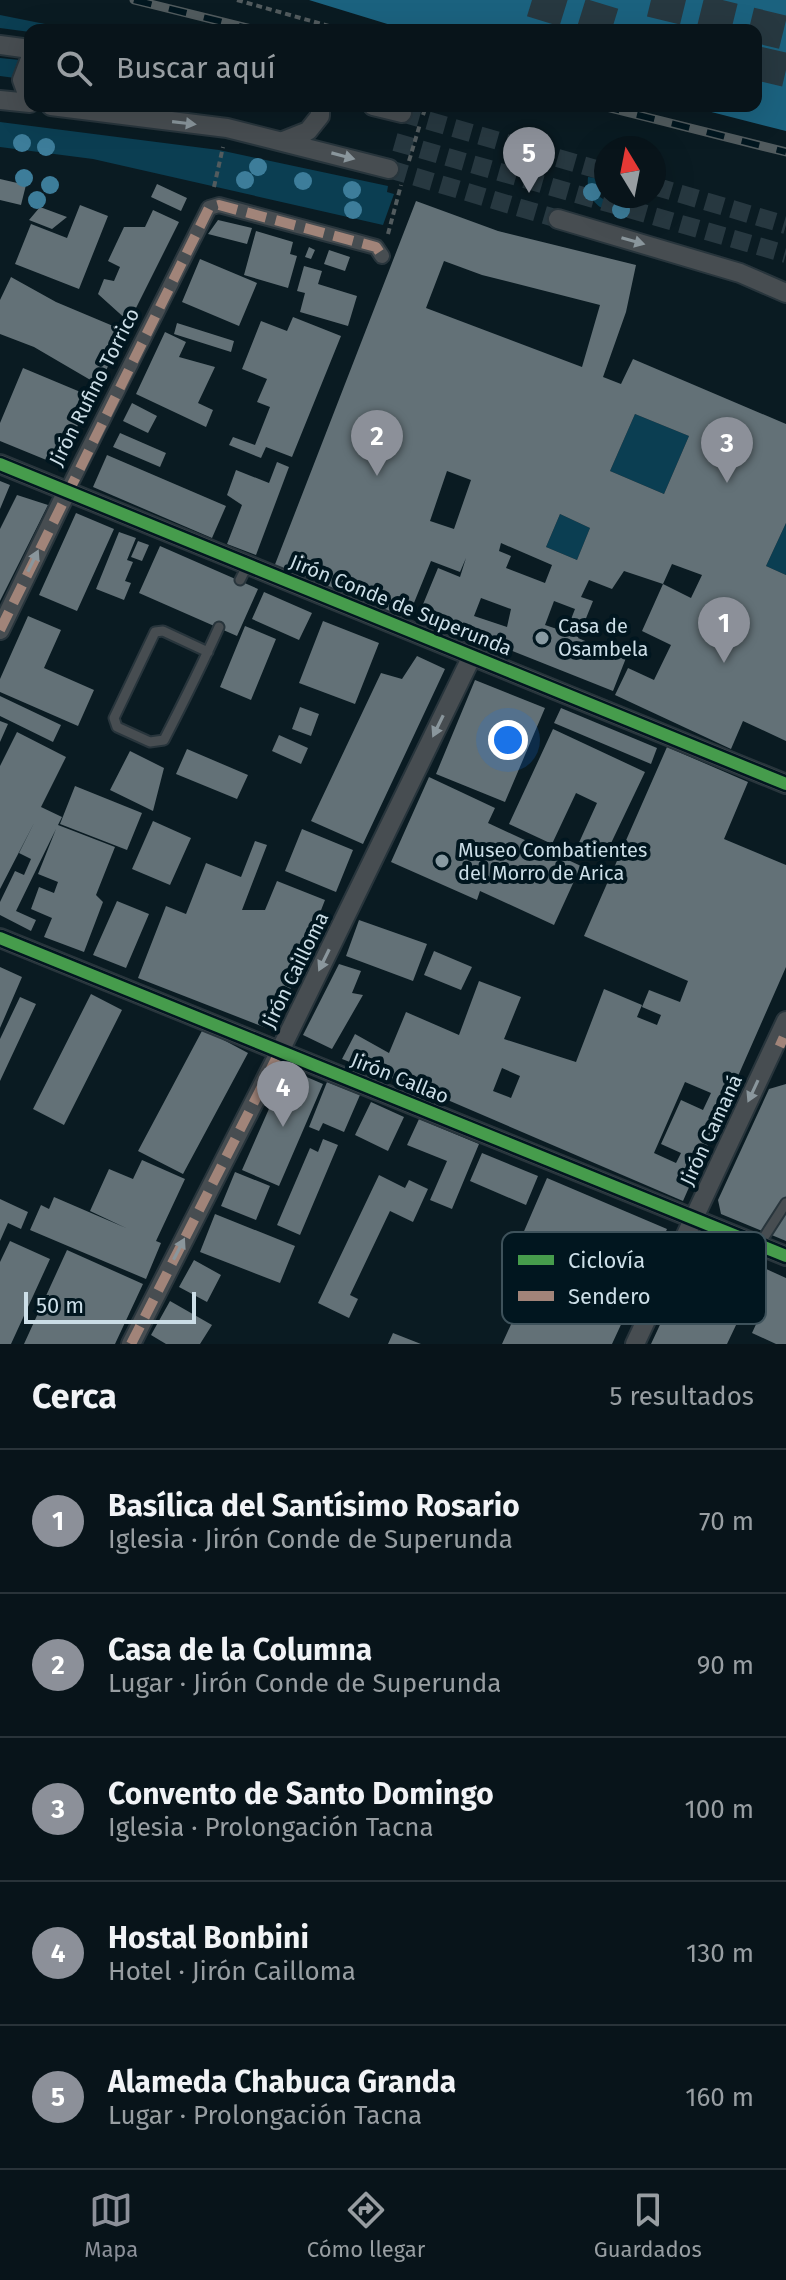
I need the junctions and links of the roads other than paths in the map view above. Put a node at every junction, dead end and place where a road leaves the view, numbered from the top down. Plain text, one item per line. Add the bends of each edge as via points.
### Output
1 (0, 45) edge
2 (24, 48) edge
3 (0, 100) edge
4 (24, 102) edge
5 (99, 112) edge
6 (320, 112) edge
7 (398, 112) edge
8 (402, 113) dead end
9 (283, 141) junction
10 (389, 169) tunnel mouth
11 (558, 219) tunnel mouth
12 (382, 256) road end
13 (786, 293) edge
14 (0, 464) edge
15 (67, 491) junction
16 (219, 627) dead end
17 (0, 630) edge
18 (208, 652) junction
19 (472, 656) junction
20 (786, 784) edge
21 (0, 938) edge
22 (786, 1021) edge
23 (781, 1042) edge
24 (280, 1051) junction
25 (786, 1203) edge
26 (694, 1218) junction
27 (687, 1232) edge
28 (728, 1232) edge
29 (766, 1234) edge
30 (766, 1248) edge
31 (786, 1256) edge
32 (644, 1324) edge
33 (131, 1344) edge
34 (635, 1344) edge

1 - 2 street
3 - 4 street
5 -> 9 street via 227,128
6 - 9 street via 308,131
7 - 8 street
9 -> 10 street
11 -> 13 street via 740,273
12 - 15 street, Jirón Rufino Torrico via 376,247 219,205 209,208
14 - 15 street, Jirón Conde de Superunda
17 -> 15 street, Jirón Rufino Torrico
15 - 19 street, Jirón Conde de Superunda via 244,572
16 - 18 lane
18 - 18 lane via 164,740 150,742 113,723 155,632
19 - 20 street, Jirón Conde de Superunda
19 -> 24 street, Jirón Cailloma
21 - 24 street, Jirón Callao
22 - 23 street, Jirón Camaná
23 -> 26 street, Jirón Camaná
24 - 26 street, Jirón Callao
33 -> 24 street, Jirón Cailloma
25 - 29 lane
26 - 27 street, Jirón Camaná
26 - 28 street, Jirón Callao
30 - 31 street, Jirón Callao
32 - 34 street, Jirón Camaná

